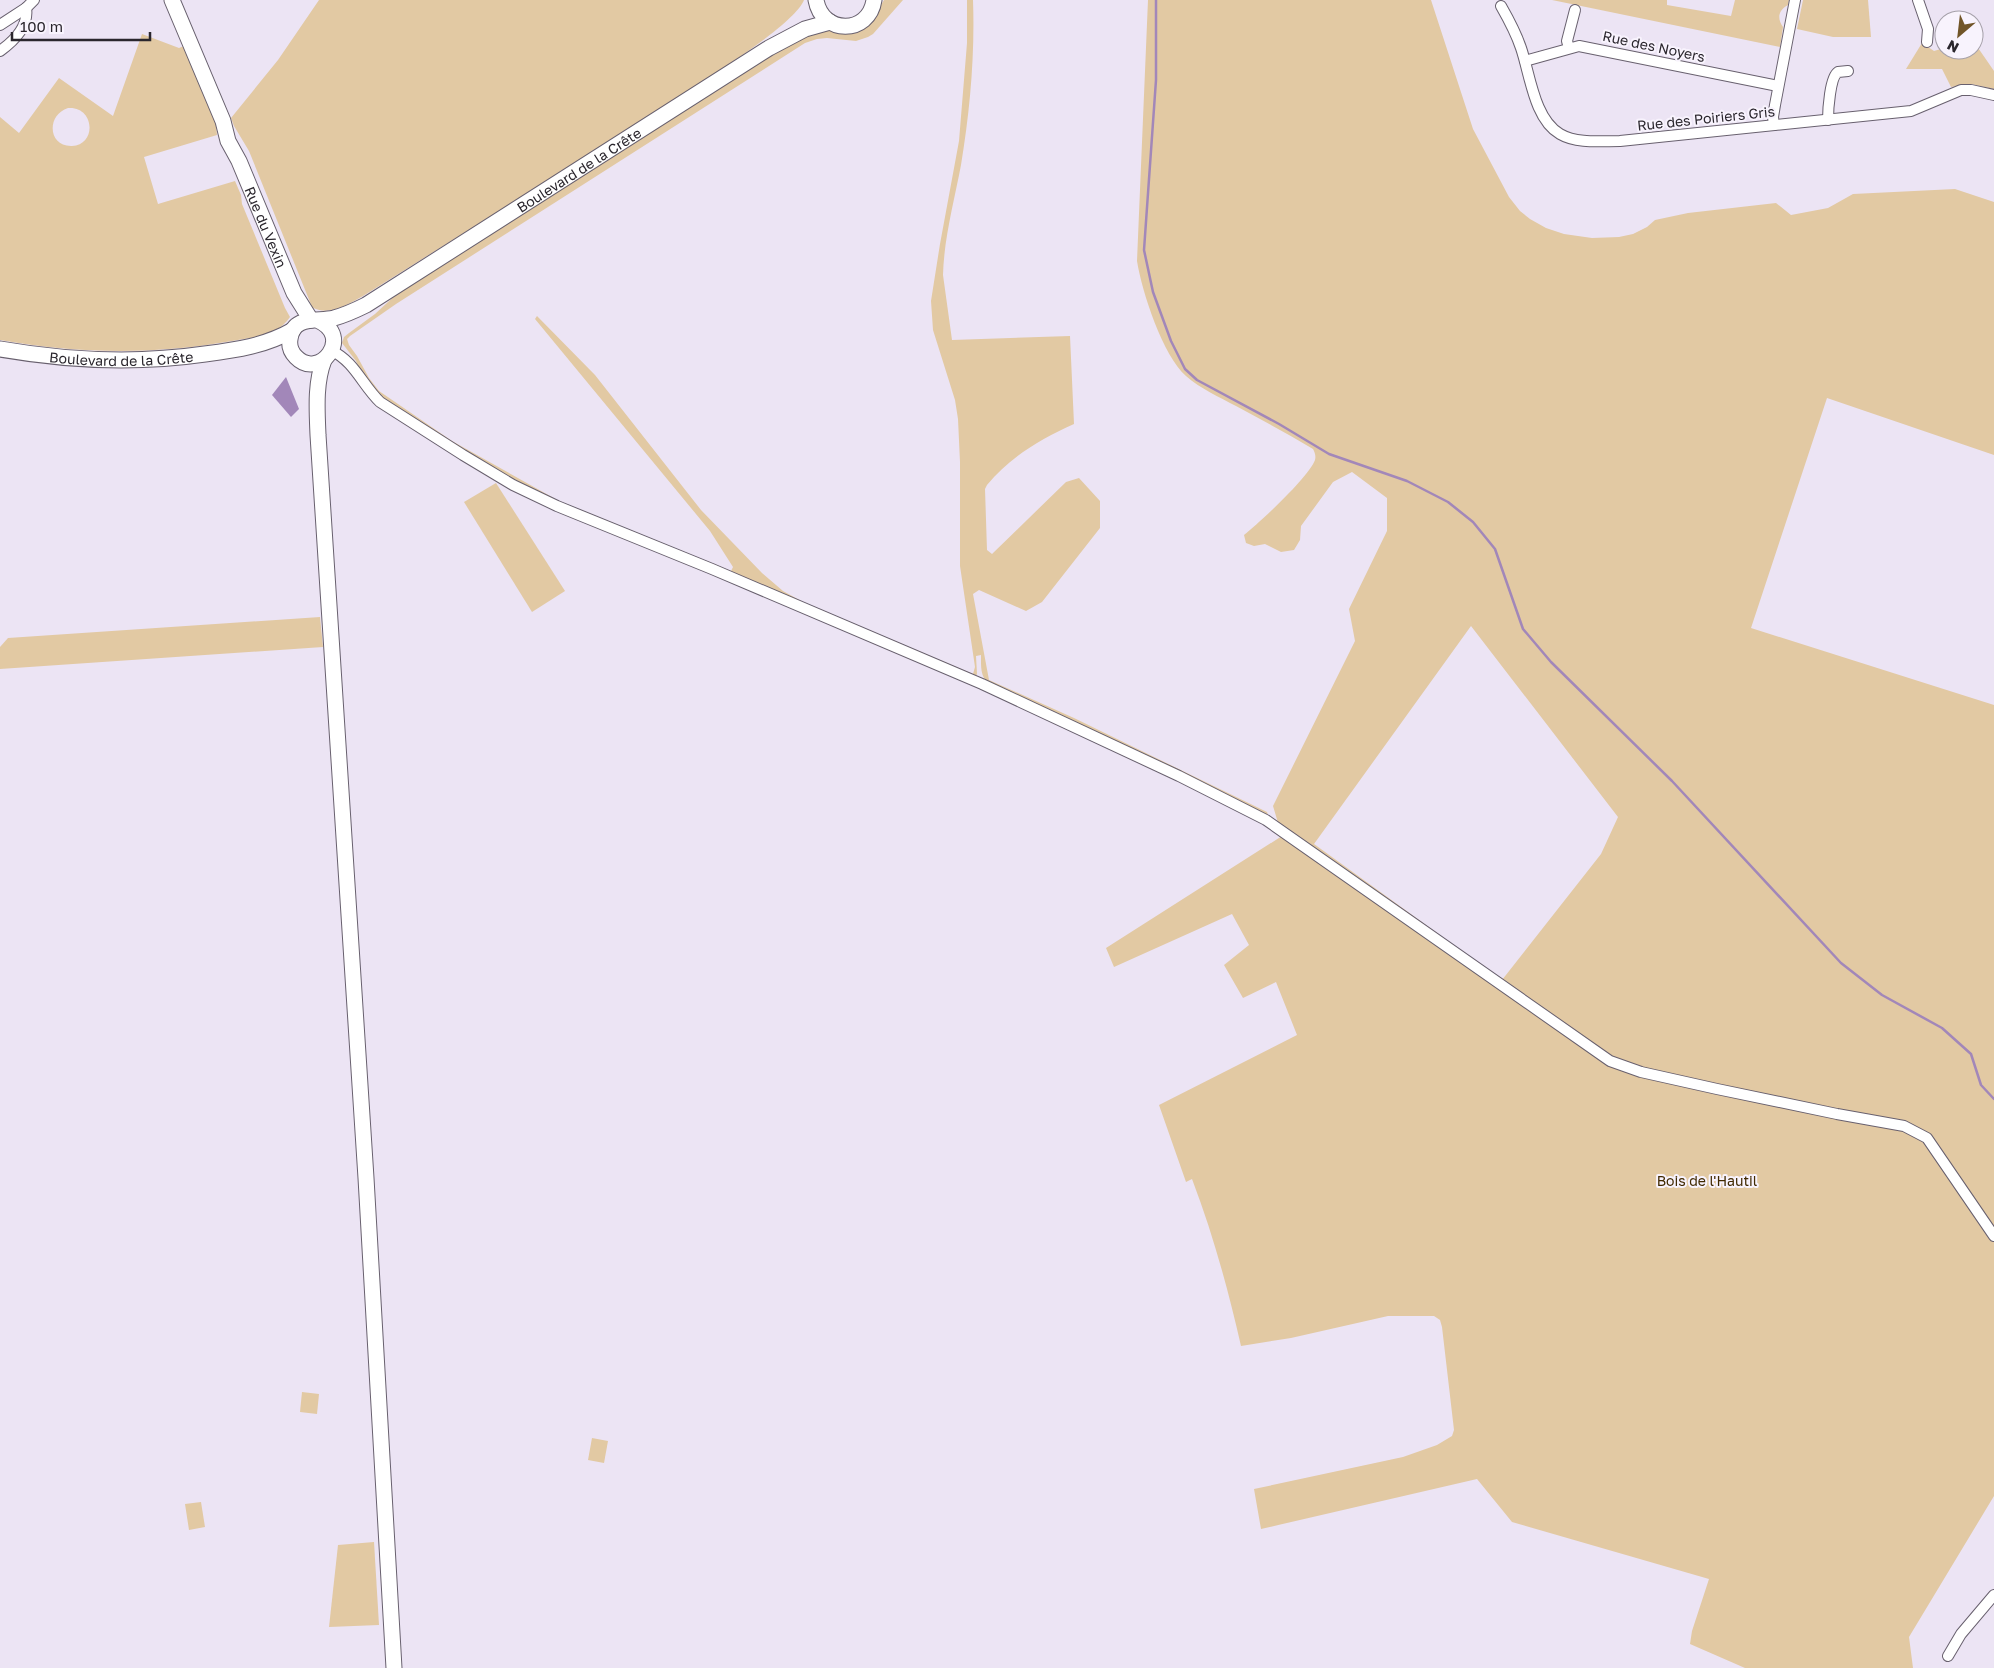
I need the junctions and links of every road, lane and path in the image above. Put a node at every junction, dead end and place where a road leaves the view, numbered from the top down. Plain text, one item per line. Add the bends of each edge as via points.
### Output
1 (34, 0) edge
2 (172, 0) edge
3 (816, 0) edge
4 (1795, 0) edge
5 (1918, 1) edge
6 (875, 2) edge
7 (1501, 6) dead end
8 (26, 8) junction
9 (1575, 10) dead end
10 (830, 22) junction
11 (0, 25) edge
12 (1927, 42) dead end
13 (769, 48) junction
14 (1569, 48) junction
15 (0, 51) edge
16 (1525, 61) junction
17 (1848, 71) dead end
18 (1778, 86) junction
19 (1994, 95) edge
20 (1828, 120) junction
21 (1774, 125) junction
22 (389, 291) junction
23 (294, 293) junction
24 (314, 320) junction
25 (294, 328) junction
26 (0, 349) edge
27 (244, 349) junction
28 (330, 350) junction
29 (298, 357) junction
30 (316, 407) junction
31 (1994, 1236) edge
32 (1994, 1595) edge
33 (1948, 1656) dead end
34 (394, 1668) edge

1 - 8 street
2 - 23 main road, Rue du Vexin via 228,141
3 - 10 main road via 819,11
3 - 13 main road, Boulevard de la Crête via 804,18
4 - 18 street
5 - 12 street via 1928,29
6 - 10 main road via 866,18 854,25 839,26
7 - 16 street, Rue des Poiriers Gris via 1513,26
8 - 11 street
8 - 15 street via 28,18 13,41
9 - 14 street via 1567,41
10 - 13 main road, Boulevard de la Crête via 805,29
13 - 22 main road, Boulevard de la Crête
14 - 16 street, Rue des Noyers
14 - 18 street, Rue des Noyers via 1589,47
16 - 21 street, Rue des Poiriers Gris via 1542,115 1555,130 1568,137 1620,141
17 - 20 street via 1833,76
18 - 21 street
19 - 20 street, Rue des Poiriers Gris via 1961,90 1911,111
20 - 21 street, Rue des Poiriers Gris
22 - 24 main road, Boulevard de la Crête via 350,312
22 - 28 main road, Boulevard de la Crête via 344,326
23 - 24 main road
23 - 25 main road via 297,313
24 - 25 main road, Boulevard de la Crête via 300,322
24 - 28 main road via 328,327
25 - 27 main road, Boulevard de la Crête via 272,341
25 - 29 main road via 290,342
26 - 27 main road, Boulevard de la Crête via 79,360 131,361
27 - 29 main road, Boulevard de la Crête via 274,349
28 - 29 main road, Boulevard de la Crête via 312,364
28 - 30 main road via 319,378
28 - 31 street via 343,357 380,402 513,485 556,506 982,684 1266,820 1610,1061 1641,1072 1708,1087 1904,1126 1928,1138
29 - 30 main road via 310,378
30 - 34 main road
32 - 33 street via 1961,1634

